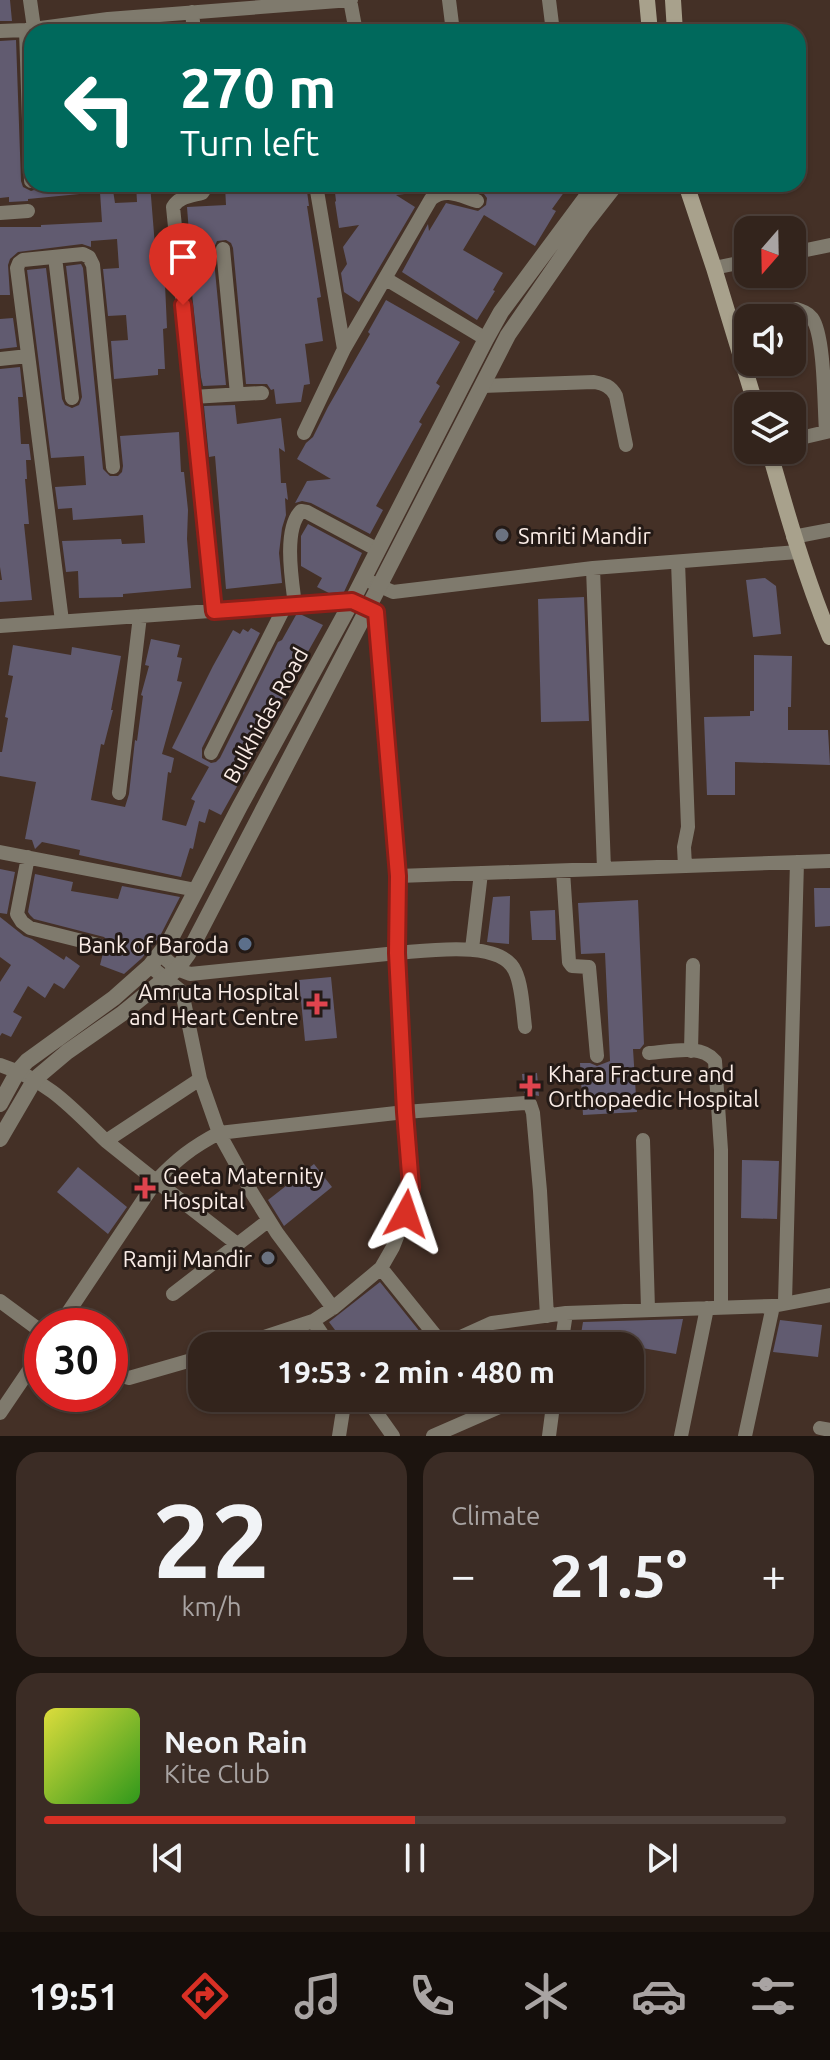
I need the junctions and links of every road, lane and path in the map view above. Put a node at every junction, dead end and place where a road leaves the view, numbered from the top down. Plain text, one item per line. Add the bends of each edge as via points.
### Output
1 (30, 0) edge
2 (351, 0) edge
3 (449, 0) edge
4 (549, 0) edge
5 (647, 0) edge
6 (673, 0) edge
7 (314, 1) edge
8 (192, 12) junction
9 (30, 24) edge
10 (114, 24) edge
11 (193, 24) edge
12 (355, 24) edge
13 (452, 24) edge
14 (552, 24) edge
15 (649, 24) edge
16 (674, 24) edge
17 (24, 29) edge
18 (0, 31) edge
19 (203, 192) edge
20 (317, 192) edge
21 (590, 192) edge
22 (610, 192) edge
23 (689, 192) edge
24 (477, 201) dead end
25 (28, 211) dead end
26 (0, 213) edge
27 (830, 245) edge
28 (223, 249) dead end
29 (806, 250) edge
30 (55, 257) junction
31 (734, 264) edge
32 (714, 268) junction
33 (386, 279) junction
34 (806, 313) edge
35 (482, 346) junction
36 (344, 349) junction
37 (28, 356) junction
38 (0, 359) edge
39 (495, 361) junction
40 (482, 386) junction
41 (752, 392) edge
42 (262, 393) dead end
43 (237, 394) junction
44 (192, 397) junction
45 (72, 398) dead end
46 (451, 407) junction
47 (467, 415) junction
48 (828, 431) edge
49 (304, 433) dead end
50 (806, 436) edge
51 (626, 445) dead end
52 (773, 464) edge
53 (113, 467) dead end
54 (830, 530) edge
55 (796, 544) junction
56 (378, 550) junction
57 (678, 562) junction
58 (593, 568) junction
59 (364, 578) junction
60 (379, 585) junction
61 (360, 604) junction
62 (290, 605) junction
63 (214, 611) junction
64 (140, 616) junction
65 (62, 621) junction
66 (0, 626) edge
67 (830, 637) edge
68 (211, 753) dead end
69 (119, 793) dead end
70 (0, 852) edge
71 (28, 857) junction
72 (830, 861) edge
73 (797, 862) junction
74 (685, 866) junction
75 (604, 869) junction
76 (563, 871) junction
77 (481, 873) junction
78 (398, 876) junction
79 (196, 890) junction
80 (98, 945) dead end
81 (472, 949) junction
82 (397, 953) junction
83 (155, 960) junction
84 (693, 965) dead end
85 (171, 974) junction
86 (525, 1027) dead end
87 (691, 1051) junction
88 (649, 1053) dead end
89 (597, 1056) dead end
90 (0, 1065) edge
91 (18, 1071) junction
92 (35, 1079) junction
93 (200, 1079) junction
94 (0, 1104) edge
95 (405, 1112) junction
96 (219, 1133) junction
97 (0, 1139) edge
98 (643, 1140) dead end
99 (106, 1141) junction
100 (156, 1181) junction
101 (269, 1220) junction
102 (237, 1244) junction
103 (381, 1268) junction
104 (173, 1294) dead end
105 (830, 1295) edge
106 (0, 1301) edge
107 (779, 1304) junction
108 (714, 1307) junction
109 (71, 1308) edge
110 (333, 1308) junction
111 (648, 1309) junction
112 (566, 1313) junction
113 (547, 1316) junction
114 (24, 1319) edge
115 (313, 1321) junction
116 (280, 1332) edge
117 (320, 1332) edge
118 (432, 1332) edge
119 (472, 1332) edge
120 (563, 1332) edge
121 (188, 1361) edge
122 (24, 1378) edge
123 (128, 1378) edge
124 (343, 1412) edge
125 (377, 1412) edge
126 (488, 1412) edge
127 (552, 1412) edge
128 (0, 1413) edge
129 (339, 1436) edge
130 (393, 1436) edge
131 (433, 1436) edge
132 (549, 1436) edge
133 (681, 1436) edge
134 (745, 1436) edge

1 - 9 street
2 - 7 street
2 - 12 street
3 - 13 street
4 - 14 street
5 - 15 main road
6 - 16 main road
7 - 8 street
8 - 10 street
8 - 11 street
17 - 18 street
19 - 44 street via 173,207
20 - 36 street
21 - 35 street, Bulkhidas Road
22 - 39 street, Bulkhidas Road
23 - 32 main road
24 - 33 street via 438,193
25 - 26 street
27 - 29 street
28 - 43 street
30 - 37 street via 23,260 17,268
30 - 45 street
30 - 53 street via 83,254 93,265
31 - 32 street
32 - 41 main road
33 - 35 street
33 - 36 street
34 - 48 street via 820,345
35 - 39 street
35 - 46 street, Bulkhidas Road
36 - 49 street
37 - 38 street
37 - 65 street
39 - 40 street, Bulkhidas Road
40 - 47 street, Bulkhidas Road
40 - 51 street via 605,384 616,396
42 - 43 street
43 - 44 street
44 - 63 street
46 - 47 street
46 - 56 street, Bulkhidas Road
47 - 60 street, Bulkhidas Road
48 - 50 street
52 - 55 main road
54 - 55 street
55 - 57 street
55 - 67 main road
56 - 59 street, Bulkhidas Road
56 - 62 street via 301,511 292,530
57 - 58 street
57 - 74 street
58 - 60 street via 393,592
58 - 75 street
59 - 60 street
59 - 61 street, Bulkhidas Road
60 - 61 street, Bulkhidas Road
61 - 62 street
61 - 78 street via 376,612
61 - 79 street, Bulkhidas Road
61 - 85 street, Bulkhidas Road via 188,954
62 - 63 street
62 - 68 street
63 - 64 street
64 - 65 street
64 - 69 street
65 - 66 street
70 - 71 street
71 - 79 street
71 - 80 street via 17,914 22,922
72 - 73 street
73 - 74 street
73 - 107 street
74 - 75 street
75 - 76 street
76 - 77 street
76 - 89 street via 569,962 589,967
77 - 78 street
77 - 81 street
78 - 82 street
79 - 83 street, Bulkhidas Road
81 - 82 street
81 - 86 street via 499,956 515,969
82 - 85 street
82 - 95 street
83 - 85 street
83 - 91 street, Bulkhidas Road
84 - 87 street
85 - 92 street, Bulkhidas Road
85 - 93 street via 182,992
87 - 88 street
87 - 108 street via 710,1054 715,1061 721,1150
90 - 91 street
91 - 92 street
91 - 94 street, Bulkhidas Road
92 - 97 street, Bulkhidas Road
92 - 99 street
93 - 96 street
93 - 99 street
95 - 96 street
95 - 103 street via 411,1187 406,1214
95 - 113 street via 530,1104
96 - 100 street via 178,1158
96 - 101 street
98 - 111 street
99 - 100 street
100 - 102 street
100 - 109 street
101 - 102 street
101 - 110 street
102 - 104 street
103 - 110 street
103 - 118 street
105 - 107 street
106 - 114 street
107 - 108 street
107 - 134 street
108 - 111 street
108 - 133 street
110 - 115 street
111 - 112 street
112 - 113 street
112 - 120 street
113 - 119 street via 492,1323
115 - 116 street
115 - 117 street
121 - 123 street
122 - 128 street
124 - 129 street
125 - 130 street
126 - 131 street
127 - 132 street

